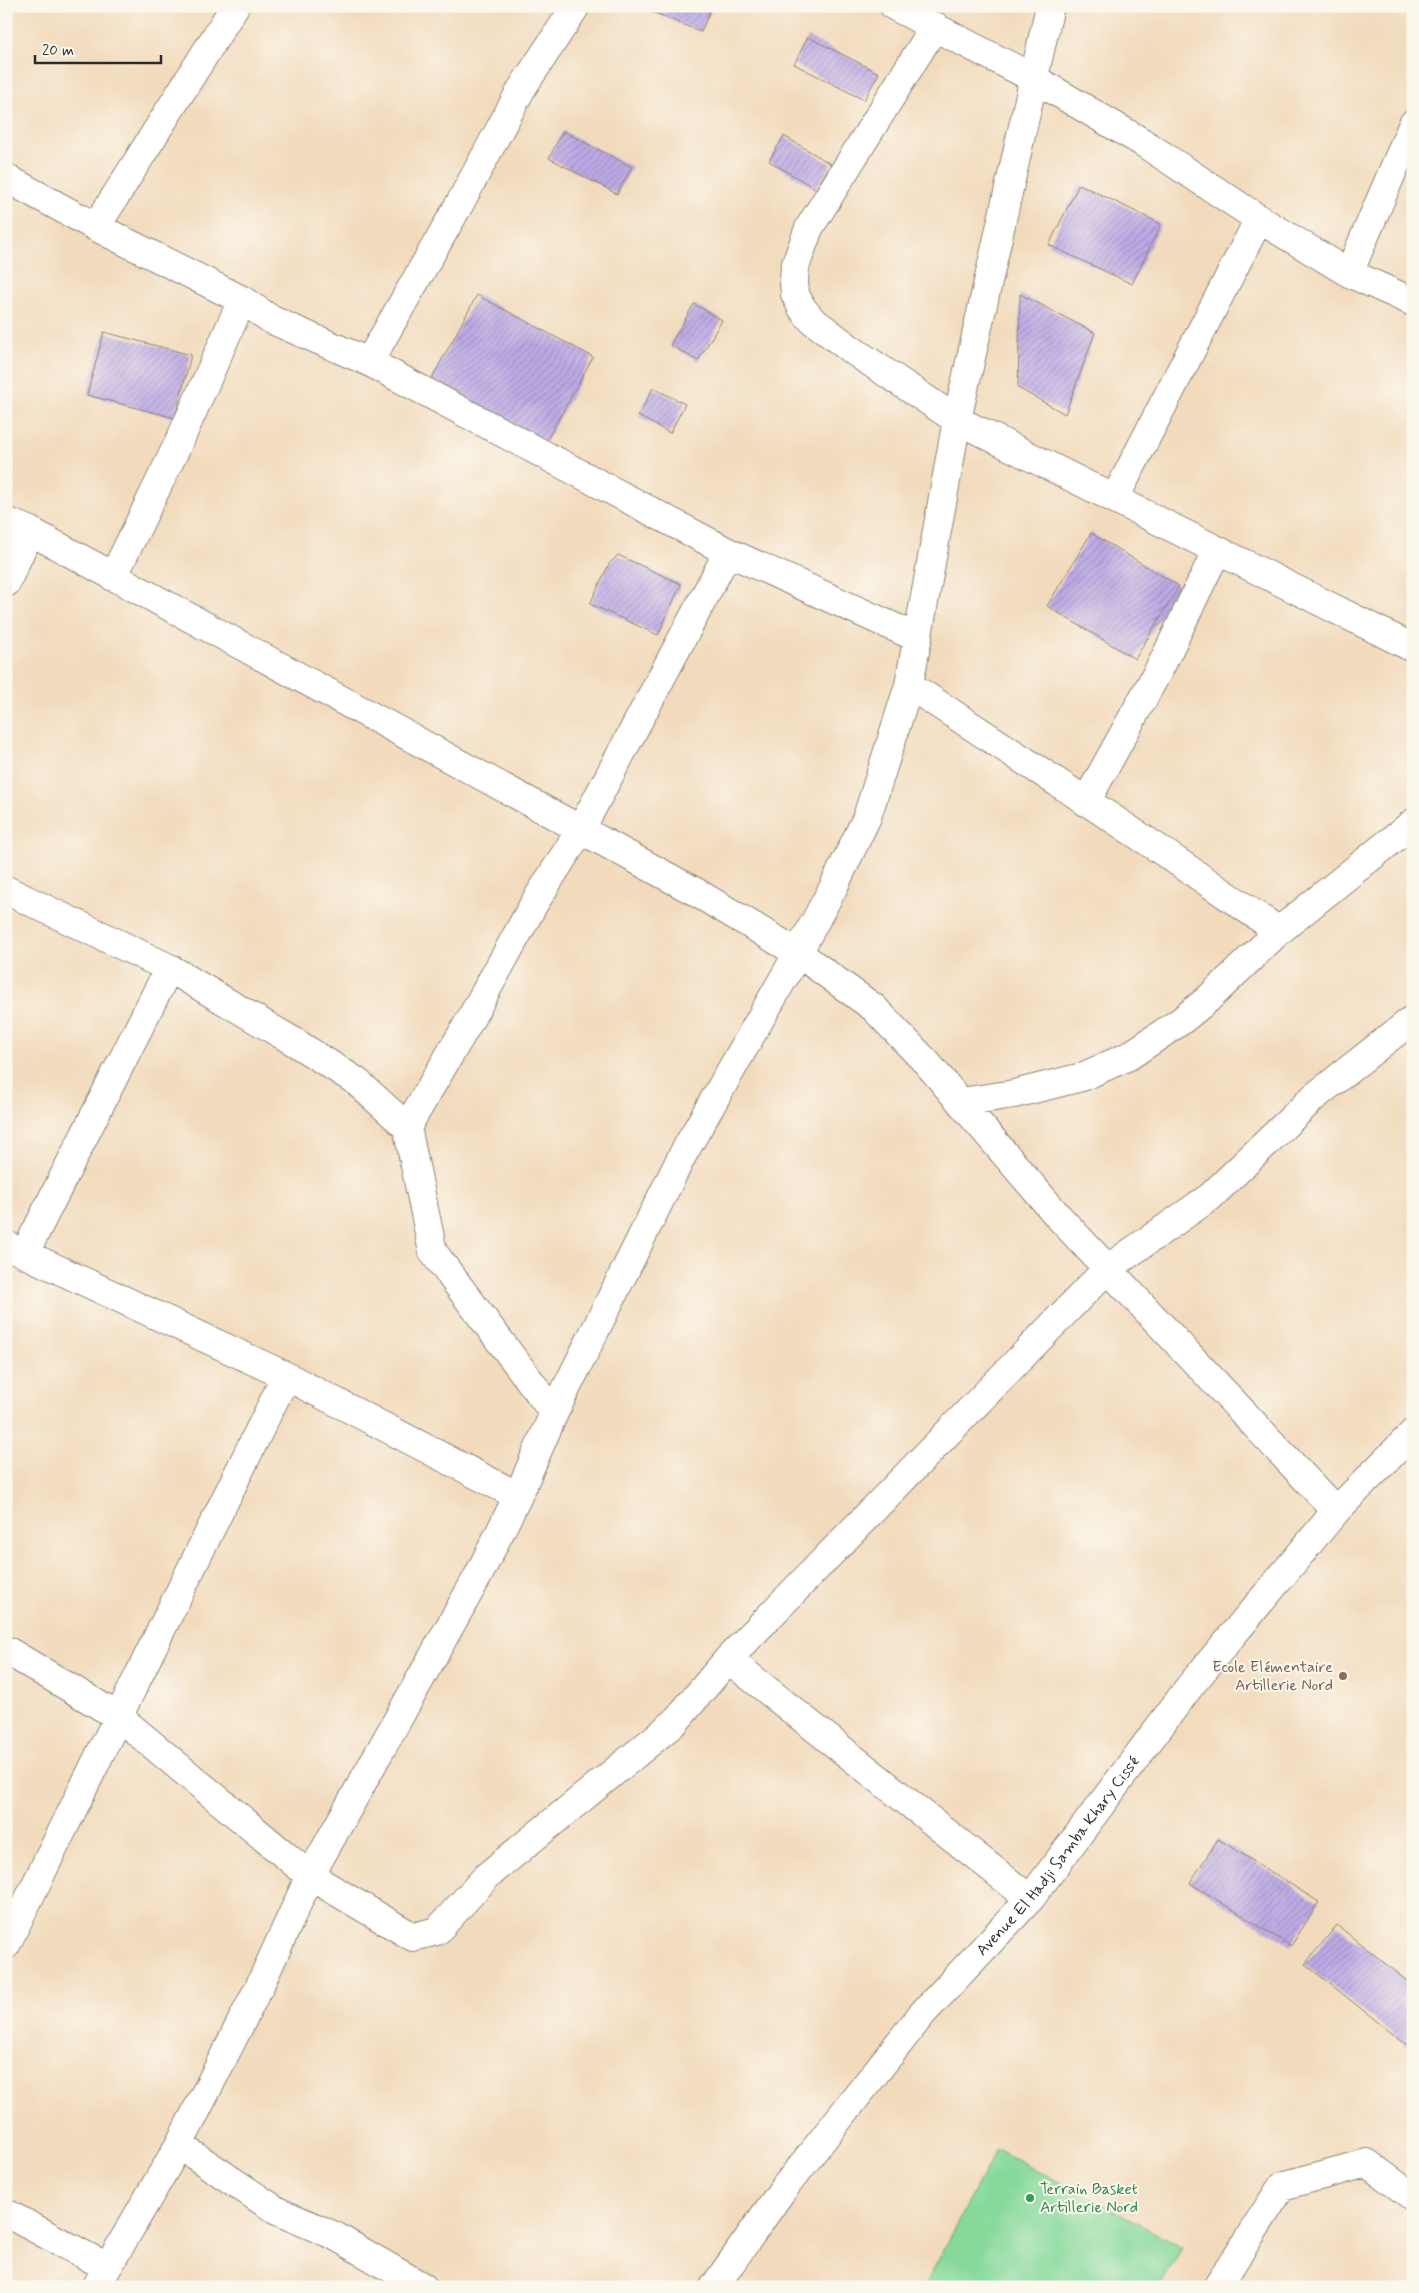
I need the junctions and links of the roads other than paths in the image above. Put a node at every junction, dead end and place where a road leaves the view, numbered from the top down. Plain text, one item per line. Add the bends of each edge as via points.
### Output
1 (235, 6) edge
2 (576, 6) edge
3 (894, 6) edge
4 (1050, 6) edge
5 (935, 26) junction
6 (1033, 78) junction
7 (1413, 124) edge
8 (6, 178) edge
9 (1259, 219) junction
10 (96, 227) junction
11 (1349, 274) junction
12 (242, 300) junction
13 (1413, 302) edge
14 (369, 362) junction
15 (957, 420) junction
16 (1115, 498) junction
17 (18, 526) edge
18 (1217, 550) junction
19 (728, 552) junction
20 (114, 577) junction
21 (6, 583) edge
22 (918, 638) junction
23 (1413, 648) edge
24 (909, 685) junction
25 (1086, 802) junction
26 (1413, 823) edge
27 (581, 829) junction
28 (6, 890) edge
29 (1278, 931) junction
30 (798, 953) junction
31 (169, 968) junction
32 (1413, 1019) edge
33 (961, 1102) junction
34 (406, 1127) junction
35 (16, 1249) edge
36 (1107, 1269) junction
37 (286, 1376) junction
38 (554, 1413) junction
39 (1413, 1433) edge
40 (518, 1496) junction
41 (1336, 1511) junction
42 (6, 1650) edge
43 (728, 1659) junction
44 (119, 1717) junction
45 (310, 1876) junction
46 (1030, 1899) junction
47 (6, 1945) edge
48 (179, 2145) junction
49 (1413, 2197) edge
50 (6, 2213) edge
51 (102, 2277) edge
52 (424, 2287) edge
53 (714, 2287) edge
54 (1217, 2287) edge

1 - 10 street
2 - 14 street via 522,88
3 - 5 street
4 - 6 street
5 - 6 street
5 - 15 street via 809,228 795,266 794,281 795,294 812,320 848,348
6 - 9 street via 1142,142
6 - 15 street
7 - 11 street
8 - 10 street
9 - 11 street
9 - 16 street
10 - 12 street
11 - 13 street
12 - 14 street via 272,320
12 - 20 street
14 - 19 street
15 - 16 street
15 - 22 street
16 - 18 street
17 - 20 street
17 - 21 street
18 - 23 street
18 - 25 street via 1162,664
19 - 22 street
19 - 27 street
20 - 27 street
22 - 24 street
24 - 25 street
24 - 30 street via 867,817
25 - 29 street
26 - 29 street
27 - 30 street
27 - 34 street via 535,902
28 - 31 street
29 - 33 street via 1208,999 1129,1056 1082,1077 1014,1094
30 - 33 street via 874,1008
30 - 38 street via 683,1154
31 - 34 street via 356,1081
31 - 35 street
32 - 36 street via 1314,1097 1210,1198
33 - 36 street
34 - 38 street via 433,1252
35 - 37 street
36 - 41 street
36 - 43 street
37 - 40 street
37 - 44 street
38 - 40 street
39 - 41 street, Avenue El Hadji Samba Khary Cissé
40 - 45 street via 478,1576
41 - 46 street, Avenue El Hadji Samba Khary Cissé via 1190,1686
42 - 44 street
43 - 45 street via 675,1722 487,1876 437,1931 413,1937
43 - 46 street
44 - 45 street
44 - 47 street
45 - 48 street via 260,1985
46 - 53 street, Avenue El Hadji Samba Khary Cissé via 922,2014 781,2192
48 - 51 street
48 - 52 street via 277,2211 335,2236
49 - 54 street via 1367,2164 1282,2186
50 - 51 street

